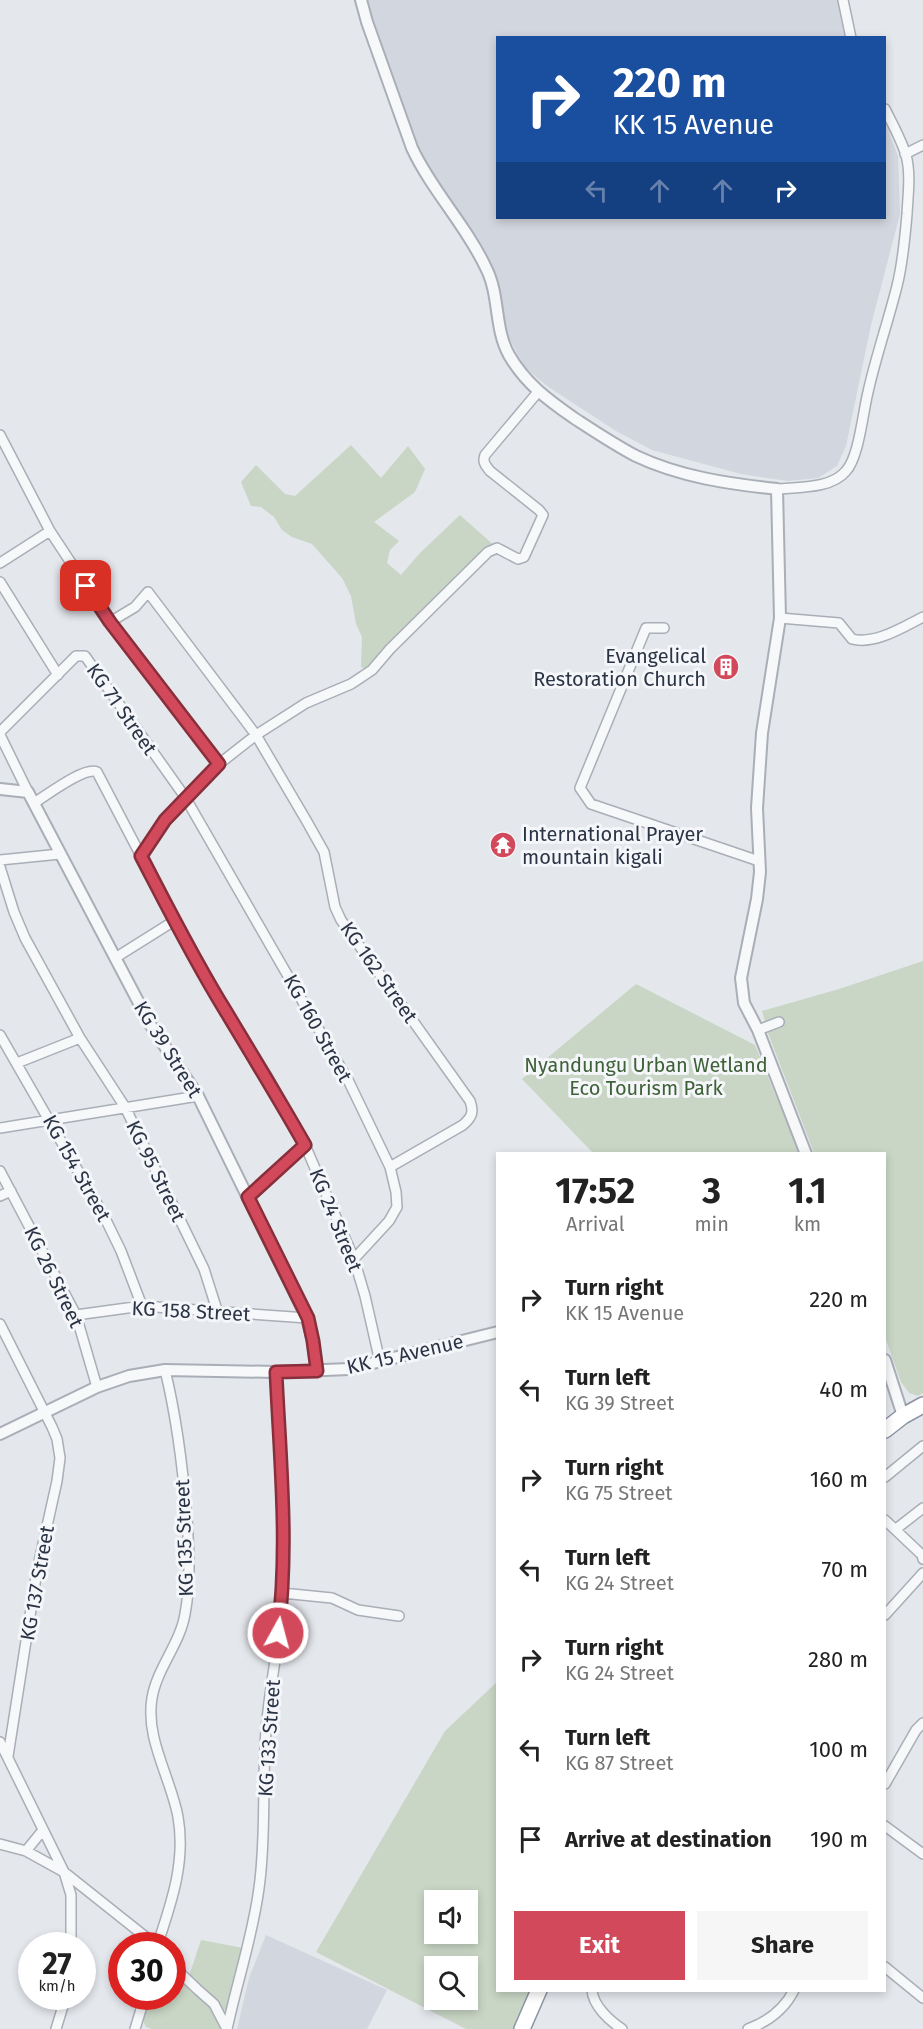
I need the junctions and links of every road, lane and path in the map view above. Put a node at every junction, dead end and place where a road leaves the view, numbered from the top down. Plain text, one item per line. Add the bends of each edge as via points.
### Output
1 (361, 0) edge
2 (843, 0) edge
3 (851, 36) edge
4 (886, 111) edge
5 (923, 145) edge
6 (905, 153) junction
7 (538, 392) junction
8 (0, 435) edge
9 (777, 489) junction
10 (50, 531) junction
11 (0, 563) edge
12 (0, 582) edge
13 (923, 617) edge
14 (780, 618) junction
15 (110, 622) junction
16 (664, 628) dead end
17 (58, 675) junction
18 (0, 733) edge
19 (256, 735) junction
20 (219, 764) junction
21 (0, 789) edge
22 (28, 792) junction
23 (185, 798) junction
24 (34, 803) junction
25 (60, 854) junction
26 (141, 856) junction
27 (0, 860) edge
28 (759, 861) junction
29 (0, 867) edge
30 (174, 921) junction
31 (115, 958) junction
32 (779, 1022) dead end
33 (758, 1030) junction
34 (0, 1035) edge
35 (80, 1038) junction
36 (17, 1063) junction
37 (198, 1096) junction
38 (125, 1107) junction
39 (50, 1119) junction
40 (0, 1128) edge
41 (305, 1145) junction
42 (805, 1152) edge
43 (390, 1167) junction
44 (0, 1171) edge
45 (11, 1191) junction
46 (0, 1196) edge
47 (248, 1197) junction
48 (354, 1259) junction
49 (142, 1306) junction
50 (217, 1310) junction
51 (76, 1315) junction
52 (308, 1318) junction
53 (0, 1324) edge
54 (496, 1333) edge
55 (380, 1362) junction
56 (165, 1370) junction
57 (886, 1370) edge
58 (317, 1371) junction
59 (276, 1372) junction
60 (97, 1387) junction
61 (923, 1405) edge
62 (44, 1412) junction
63 (891, 1422) edge
64 (0, 1434) edge
65 (923, 1446) edge
66 (886, 1476) edge
67 (923, 1508) edge
68 (886, 1521) edge
69 (896, 1529) junction
70 (923, 1559) edge
71 (923, 1573) edge
72 (282, 1593) junction
73 (886, 1614) edge
74 (399, 1616) dead end
75 (923, 1723) edge
76 (0, 1742) edge
77 (8, 1756) junction
78 (886, 1782) edge
79 (886, 1827) edge
80 (43, 1830) junction
81 (0, 1844) edge
82 (26, 1851) junction
83 (923, 1854) edge
84 (64, 1872) junction
85 (71, 1932) edge
86 (140, 1932) edge
87 (161, 1932) edge
88 (886, 1968) edge
89 (186, 1978) edge
90 (538, 1992) edge
91 (592, 1992) edge
92 (793, 1992) edge
93 (923, 1998) edge
94 (62, 2010) edge
95 (141, 2010) edge
96 (763, 2026) edge
97 (56, 2029) edge
98 (135, 2029) edge
99 (227, 2029) edge
100 (522, 2029) edge
101 (622, 2029) edge
102 (748, 2029) edge

1 - 7 street via 420,166 488,270 508,354
2 - 3 street
4 - 6 street
5 - 6 street
6 - 9 street via 909,187 904,252 851,465 844,474 825,484
7 - 9 street via 636,456 709,479
7 - 19 street via 483,459 490,471 543,515 524,557 518,559 497,548 488,552 372,670 351,684 306,703
8 - 10 street
9 - 14 street
10 - 11 street
10 - 15 street
12 - 17 street
13 - 14 street via 872,639 857,641 839,623
14 - 28 street via 762,733
15 - 19 street via 135,608 148,592
15 - 20 street
16 - 28 street via 646,627 580,788 591,804
17 - 18 street, KG 71 Street
17 - 23 street, KG 71 Street via 76,656 85,656
18 - 22 street, KG 39 Street
19 - 20 street
19 - 43 street, KG 162 Street via 324,852 341,920 473,1109 463,1125
20 - 23 street
21 - 22 street
22 - 24 street, KG 39 Street
23 - 26 street
23 - 43 street, KG 160 Street via 349,1082
24 - 25 street, KG 39 Street
24 - 26 street, KG 24 Street via 94,770
25 - 27 street
25 - 31 street, KG 39 Street
26 - 30 street, KG 24 Street
28 - 33 street via 758,899 741,978 744,1003
29 - 35 street, KG 95 Street via 24,938
30 - 31 street
30 - 41 street, KG 24 Street
31 - 37 street, KG 39 Street via 150,1024
32 - 33 street
33 - 42 street
34 - 36 street, KG 154 Street
35 - 36 street
35 - 38 street, KG 95 Street
36 - 39 street, KG 154 Street
37 - 38 street
37 - 47 street, KG 39 Street
38 - 39 street
38 - 50 street, KG 95 Street via 204,1269
39 - 40 street
39 - 49 street, KG 154 Street via 104,1216
41 - 47 street
41 - 48 street, KG 24 Street
43 - 48 street, KG 160 Street via 397,1207
44 - 45 street, KG 26 Street
45 - 46 street
45 - 51 street, KG 26 Street
47 - 52 street, KG 39 Street
48 - 55 street, KG 24 Street
49 - 50 street, KG 158 Street
49 - 51 street, KG 158 Street
50 - 52 street, KG 158 Street
51 - 60 street, KG 26 Street
52 - 58 street, KG 39 Street
53 - 62 street, KG 137 Street
54 - 55 street, KK 15 Avenue
55 - 58 street, KK 15 Avenue
56 - 59 street, KK 15 Avenue
56 - 60 street, KK 15 Avenue
56 - 87 street, KG 135 Street via 185,1493 190,1582 182,1625 152,1698 152,1726 178,1815 181,1843 177,1881
57 - 63 street
58 - 59 street, KK 15 Avenue
59 - 72 street, KG 133 Street via 284,1543
60 - 62 street, KK 15 Avenue
61 - 63 highway
62 - 64 street, KK 15 Avenue
62 - 77 street, KG 137 Street via 57,1439 60,1458 37,1571
65 - 66 street
67 - 69 street
68 - 69 street
69 - 70 street
71 - 73 street
72 - 74 street via 332,1598 358,1610
72 - 99 street, KG 133 Street via 266,1721 260,1887
75 - 78 street
76 - 77 street
77 - 80 street
79 - 83 street
80 - 82 street
80 - 84 street
81 - 82 street
82 - 84 street
84 - 85 street via 71,1895
84 - 86 street
88 - 93 street
89 - 99 street via 214,2004
90 - 100 highway
91 - 101 street via 598,2006
92 - 96 street
94 - 97 street
95 - 98 street
96 - 102 street

